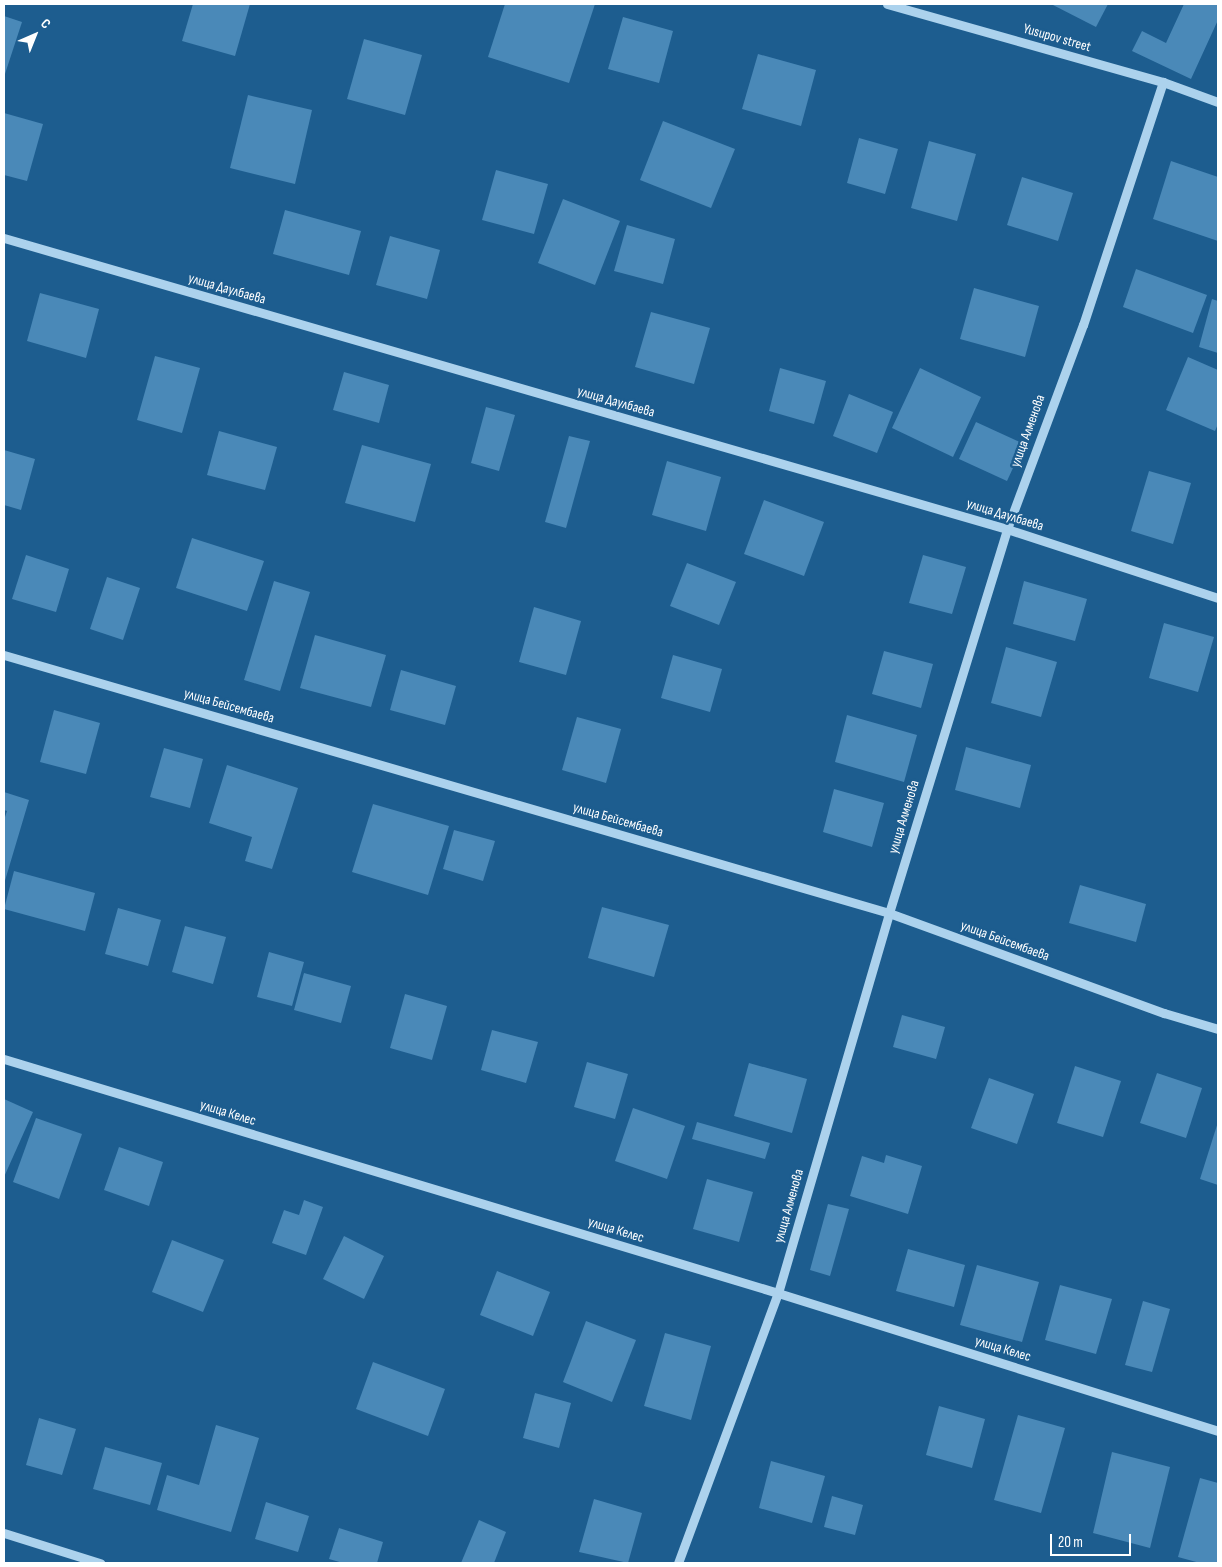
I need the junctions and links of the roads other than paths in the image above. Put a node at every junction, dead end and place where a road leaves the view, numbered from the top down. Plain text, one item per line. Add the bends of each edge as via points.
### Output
1 (887, 4) edge
2 (1163, 82) junction
3 (1218, 102) edge
4 (4, 238) edge
5 (1007, 529) junction
6 (1218, 598) edge
7 (4, 655) edge
8 (889, 913) junction
9 (1218, 1029) edge
10 (4, 1059) edge
11 (778, 1293) junction
12 (1218, 1431) edge
13 (4, 1533) edge
14 (100, 1563) edge
15 (678, 1563) edge

1 - 2 street, Yusupov street
2 - 3 street, Yusupov street
2 - 5 street, улица Алменова via 1083,325
4 - 5 street, улица Даулбаева
5 - 6 street, улица Даулбаева
5 - 8 street, улица Алменова
7 - 8 street, улица Бейсембаева
8 - 9 street, улица Бейсембаева via 1164,1013
8 - 11 street, улица Алменова
10 - 11 street, улица Келес
11 - 12 street, улица Келес
11 - 15 street, улица Алменова
13 - 14 street

